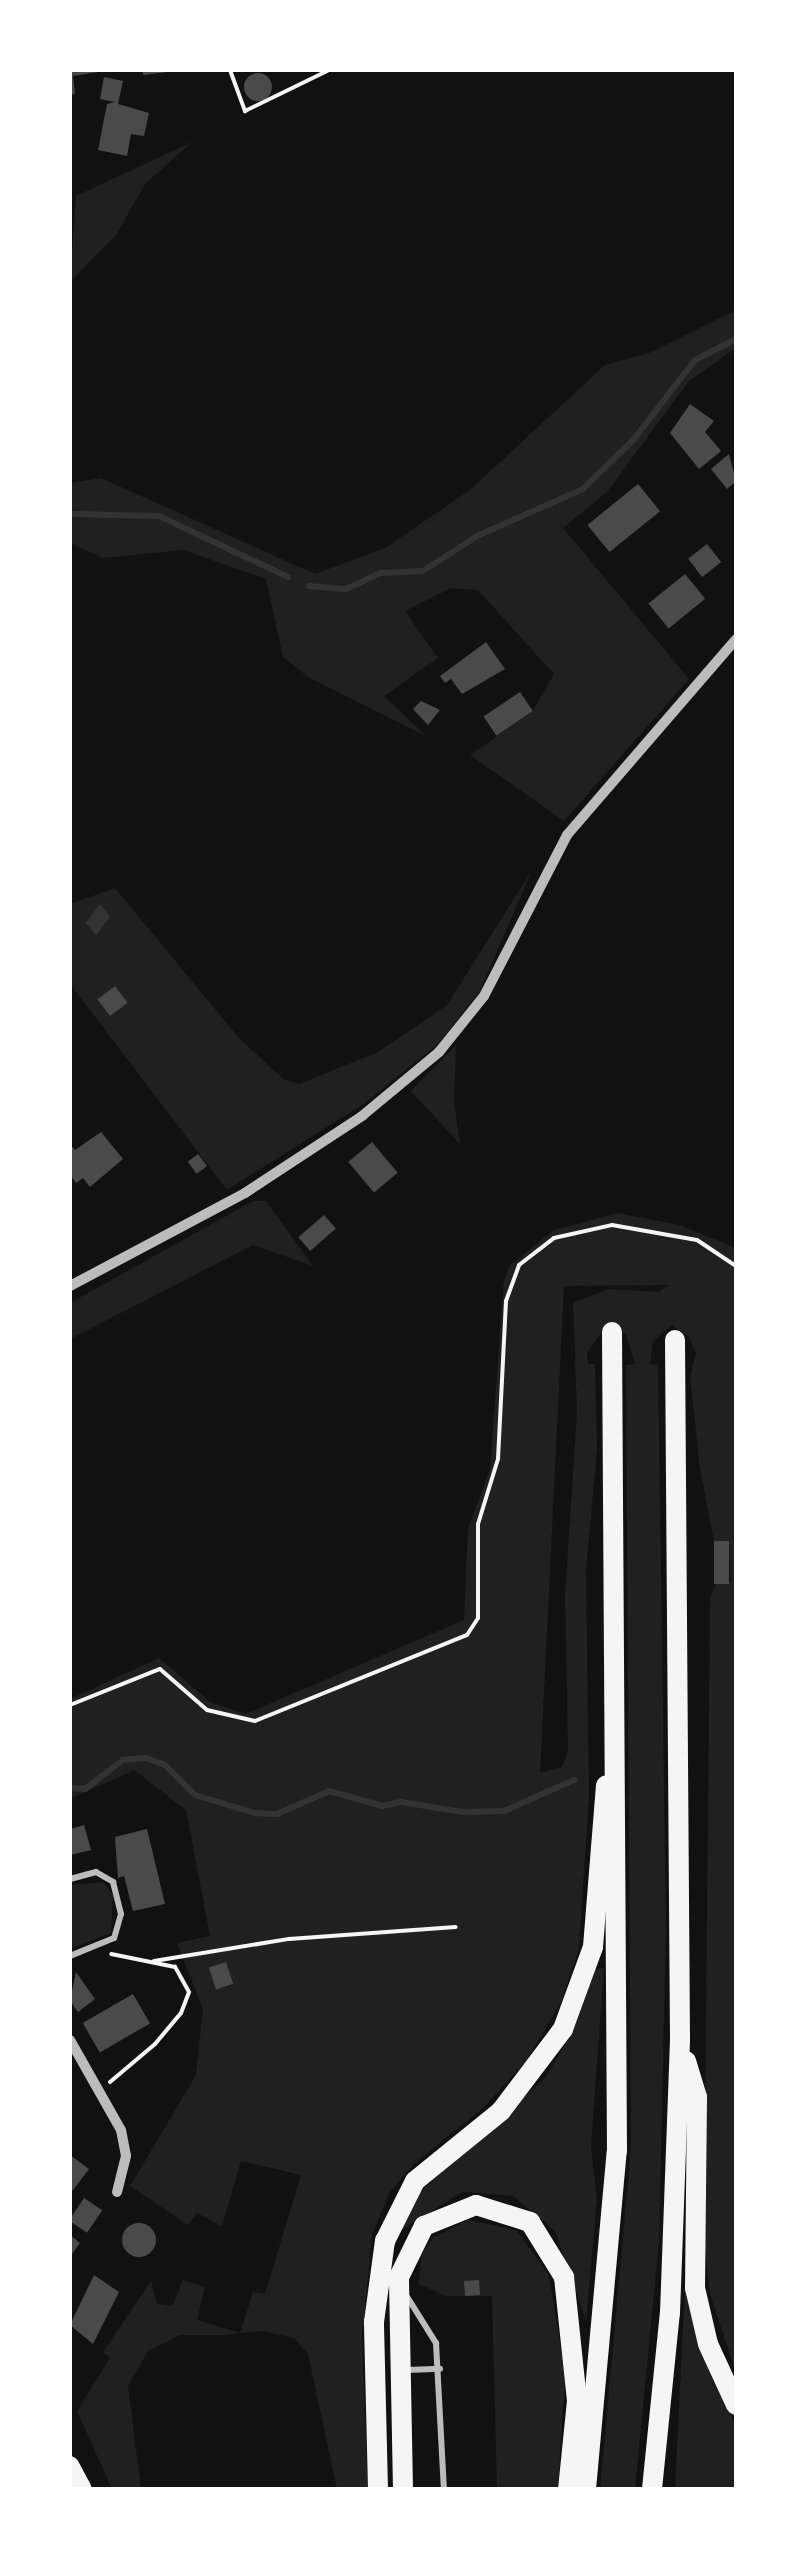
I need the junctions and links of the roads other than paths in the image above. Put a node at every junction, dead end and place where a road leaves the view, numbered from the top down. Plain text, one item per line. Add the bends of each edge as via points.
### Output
1 (736, 639) edge
2 (70, 1286) edge
3 (612, 1332) dead end
4 (675, 1340) dead end
5 (613, 1760) junction
6 (70, 1879) edge
7 (70, 1956) edge
8 (70, 2040) edge
9 (680, 2040) junction
10 (117, 2192) dead end
11 (399, 2277) junction
12 (440, 2368) junction
13 (399, 2370) junction
14 (377, 2387) junction
15 (736, 2405) edge
16 (70, 2465) edge
17 (82, 2489) edge
18 (378, 2489) edge
19 (402, 2489) edge
20 (444, 2489) edge
21 (568, 2489) edge
22 (586, 2489) edge
23 (652, 2489) edge

1 - 2 street via 568,835 484,996 440,1052 362,1116 245,1193
3 - 5 highway
4 - 9 highway
5 - 14 highway via 600,1811 592,1946 576,2002 520,2091 432,2163 402,2201 378,2280
5 - 22 highway via 617,2151
6 - 7 lane via 96,1872 113,1882 121,1914 114,1938
8 - 10 street via 124,2141
9 - 15 highway via 697,2098 694,2288 708,2344
9 - 23 highway via 670,2312
11 - 12 lane via 436,2342
11 - 13 highway
11 - 21 highway via 424,2226 459,2207 496,2207 530,2222 543,2237 564,2276 573,2319 576,2401
12 - 13 lane
12 - 20 lane
13 - 14 lane
13 - 19 highway
14 - 18 highway
16 - 17 main road

